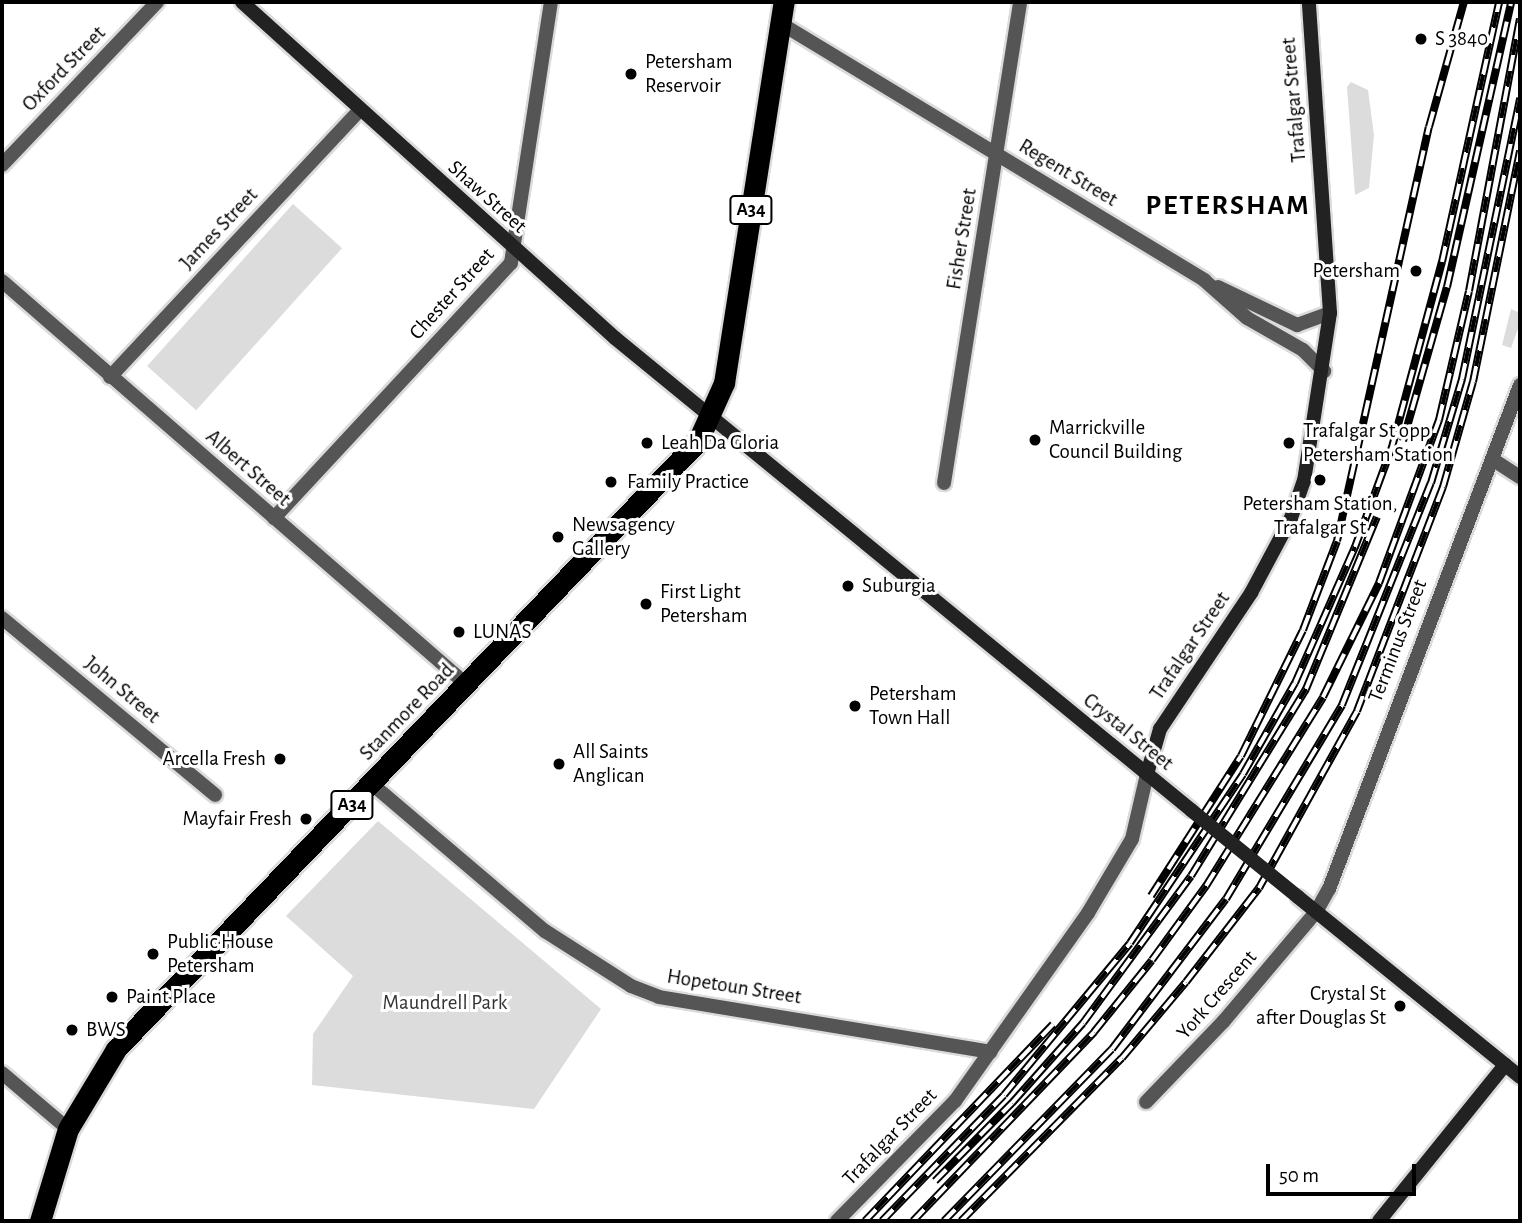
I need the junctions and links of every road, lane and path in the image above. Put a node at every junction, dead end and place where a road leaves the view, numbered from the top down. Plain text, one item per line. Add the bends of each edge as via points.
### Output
1 (157, 2) edge
2 (242, 2) edge
3 (551, 2) edge
4 (784, 2) edge
5 (1020, 2) edge
6 (1309, 2) edge
7 (780, 23) junction
8 (360, 110) junction
9 (997, 154) junction
10 (2, 165) edge
11 (515, 251) junction
12 (1204, 281) junction
13 (3, 286) edge
14 (1330, 313) junction
15 (1324, 371) junction
16 (110, 377) junction
17 (1520, 385) edge
18 (711, 417) junction
19 (1495, 461) junction
20 (1520, 477) edge
21 (944, 483) dead end
22 (274, 518) junction
23 (2, 618) edge
24 (467, 685) junction
25 (1147, 775) junction
26 (372, 784) junction
27 (215, 795) dead end
28 (1316, 912) junction
29 (990, 1052) junction
30 (1505, 1065) junction
31 (2, 1073) edge
32 (1520, 1077) edge
33 (1146, 1102) dead end
34 (68, 1129) junction
35 (40, 1221) edge
36 (837, 1221) edge
37 (1379, 1221) edge

1 - 10 street, Oxford Street
2 - 8 street, Shaw Street
3 - 11 street, Chester Street via 515,226
4 - 7 highway, A34
5 - 9 street, Fisher Street
6 - 14 street, Trafalgar Street
7 - 9 street, Regent Street
7 - 18 highway, A34 via 724,383
8 - 11 street, Shaw Street
8 - 16 street, James Street
9 - 12 street, Regent Street
9 - 21 street, Fisher Street
11 - 18 street, Shaw Street
11 - 22 street, Chester Street via 507,268
12 - 14 street via 1297,325
12 - 15 street, Regent Street via 1247,318 1303,350
13 - 16 street, Albert Street
14 - 15 street, Trafalgar Street
15 - 25 street, Trafalgar Street via 1304,481 1292,518 1237,617 1160,729
16 - 22 street, Albert Street
17 - 19 street, Terminus Street
18 - 24 highway, Stanmore Road / A34 via 692,450
18 - 25 street, Crystal Street
19 - 20 street
19 - 28 street, Terminus Street via 1436,601 1342,858
22 - 24 street, Albert Street
23 - 27 street, John Street
24 - 26 highway, Stanmore Road / A34
25 - 28 street, Crystal Street, bridge
25 - 29 street, Trafalgar Street via 1141,815 1126,851
26 - 29 street, Hopetoun Street via 545,931 659,998
26 - 34 highway, Stanmore Road / A34 via 116,1049
28 - 30 street, Crystal Street
28 - 33 street, York Crescent via 1223,1022
29 - 36 street, Trafalgar Street via 955,1101
30 - 32 street, Crystal Street
30 - 37 street
31 - 34 street
34 - 35 highway, Stanmore Road / A34

